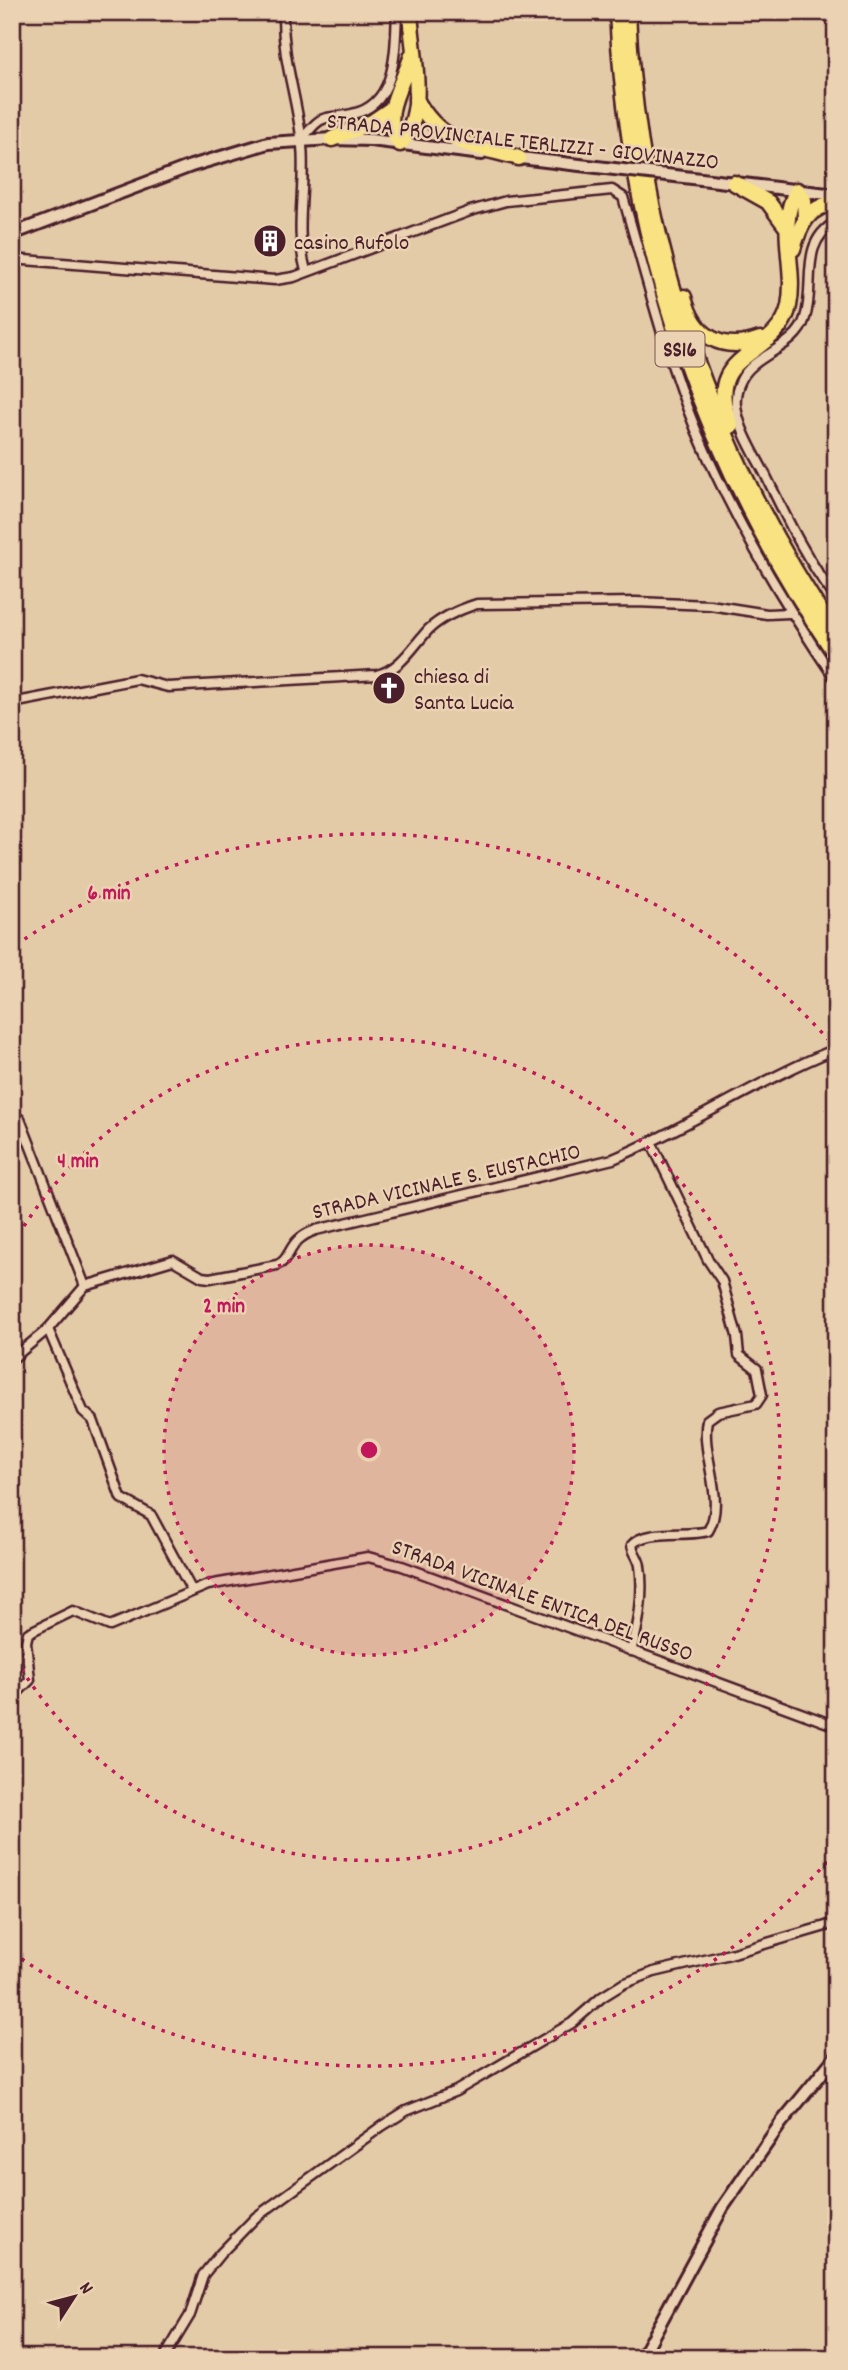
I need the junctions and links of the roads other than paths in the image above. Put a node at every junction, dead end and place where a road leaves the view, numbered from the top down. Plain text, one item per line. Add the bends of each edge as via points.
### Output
1 (283, 12) edge
2 (397, 12) edge
3 (410, 12) edge
4 (610, 12) edge
5 (617, 12) edge
6 (628, 12) edge
7 (618, 41) junction
8 (412, 55) junction
9 (416, 99) junction
10 (391, 109) junction
11 (332, 139) junction
12 (301, 140) junction
13 (400, 144) junction
14 (519, 158) junction
15 (734, 183) junction
16 (797, 190) junction
17 (649, 193) junction
18 (836, 195) edge
19 (836, 203) edge
20 (805, 218) junction
21 (836, 222) edge
22 (787, 229) junction
23 (12, 234) edge
24 (791, 256) junction
25 (12, 259) edge
26 (306, 271) junction
27 (768, 336) junction
28 (759, 507) junction
29 (836, 598) edge
30 (790, 613) junction
31 (836, 635) edge
32 (836, 655) edge
33 (836, 680) edge
34 (12, 703) edge
35 (836, 1049) edge
36 (12, 1116) edge
37 (651, 1142) junction
38 (85, 1286) junction
39 (48, 1329) junction
40 (12, 1359) edge
41 (192, 1591) junction
42 (631, 1651) junction
43 (12, 1699) edge
44 (836, 1726) edge
45 (836, 1923) edge
46 (836, 2056) edge
47 (164, 2358) edge
48 (641, 2358) edge

1 - 12 street via 285,66
2 - 12 street via 393,68 379,98 359,113 320,118
3 - 8 highway
4 - 7 highway
5 - 7 highway, SS16
6 - 17 highway, SS16 via 635,104
7 - 32 highway, SS16 via 629,154 669,321 731,475 786,579
8 - 9 highway
8 - 10 highway
9 - 13 highway via 414,122
9 - 14 highway via 439,131
10 - 11 highway
10 - 13 highway via 390,126
11 - 12 main road, STRADA PROVINCIALE TERLIZZI - GIOVINAZZO
11 - 13 main road, STRADA PROVINCIALE TERLIZZI - GIOVINAZZO
12 - 23 main road, STRADA PROVINCIALE TERLIZZI - GIOVINAZZO via 228,153
12 - 26 street via 299,219
13 - 14 main road, STRADA PROVINCIALE TERLIZZI - GIOVINAZZO
14 - 15 main road, STRADA PROVINCIALE TERLIZZI - GIOVINAZZO, bridge
15 - 16 main road, STRADA PROVINCIALE TERLIZZI - GIOVINAZZO
15 - 22 highway via 775,207
16 - 18 main road, STRADA PROVINCIALE TERLIZZI - GIOVINAZZO
16 - 20 highway via 804,200
16 - 22 highway via 788,204
17 - 27 highway via 685,304 703,332 734,346
17 - 28 highway, SS16 via 686,335
19 - 20 highway via 821,206
20 - 24 highway
21 - 29 street via 813,247 804,323 789,341 749,369 736,396 736,408 794,537
22 - 24 highway
24 - 27 highway via 788,309
25 - 26 street via 275,280
26 - 30 street via 506,201 612,190 623,197 665,344 696,430
27 - 28 highway via 732,368 723,394 725,412 751,473
28 - 31 highway, SS16
30 - 33 street
30 - 34 street via 636,601 477,604 431,627 403,659 377,676 168,687 137,679
35 - 37 street, STRADA VICINALE S. EUSTACHIO
36 - 38 street via 20,1119
37 - 38 street, STRADA VICINALE S. EUSTACHIO via 576,1170 477,1189 316,1230 294,1242 286,1259 277,1265 210,1278 173,1260
37 - 42 street via 722,1281 739,1355 757,1369 762,1395 756,1404 718,1412 707,1420 714,1510 708,1531 653,1535 632,1545 641,1581
38 - 39 street
39 - 40 street
39 - 41 street via 83,1411 93,1420 121,1498 151,1515
41 - 42 street, STRADA VICINALE ENTICA DEL RUSSO via 368,1557
41 - 43 street, STRADA VICINALE ENTICA DEL RUSSO via 110,1626 73,1611 33,1630 26,1642 30,1680
42 - 44 street, STRADA VICINALE ENTICA DEL RUSSO
45 - 47 street via 623,1984 572,2023 491,2071 382,2126 256,2217 220,2254 203,2275 190,2315
46 - 48 main road via 781,2123 723,2207

